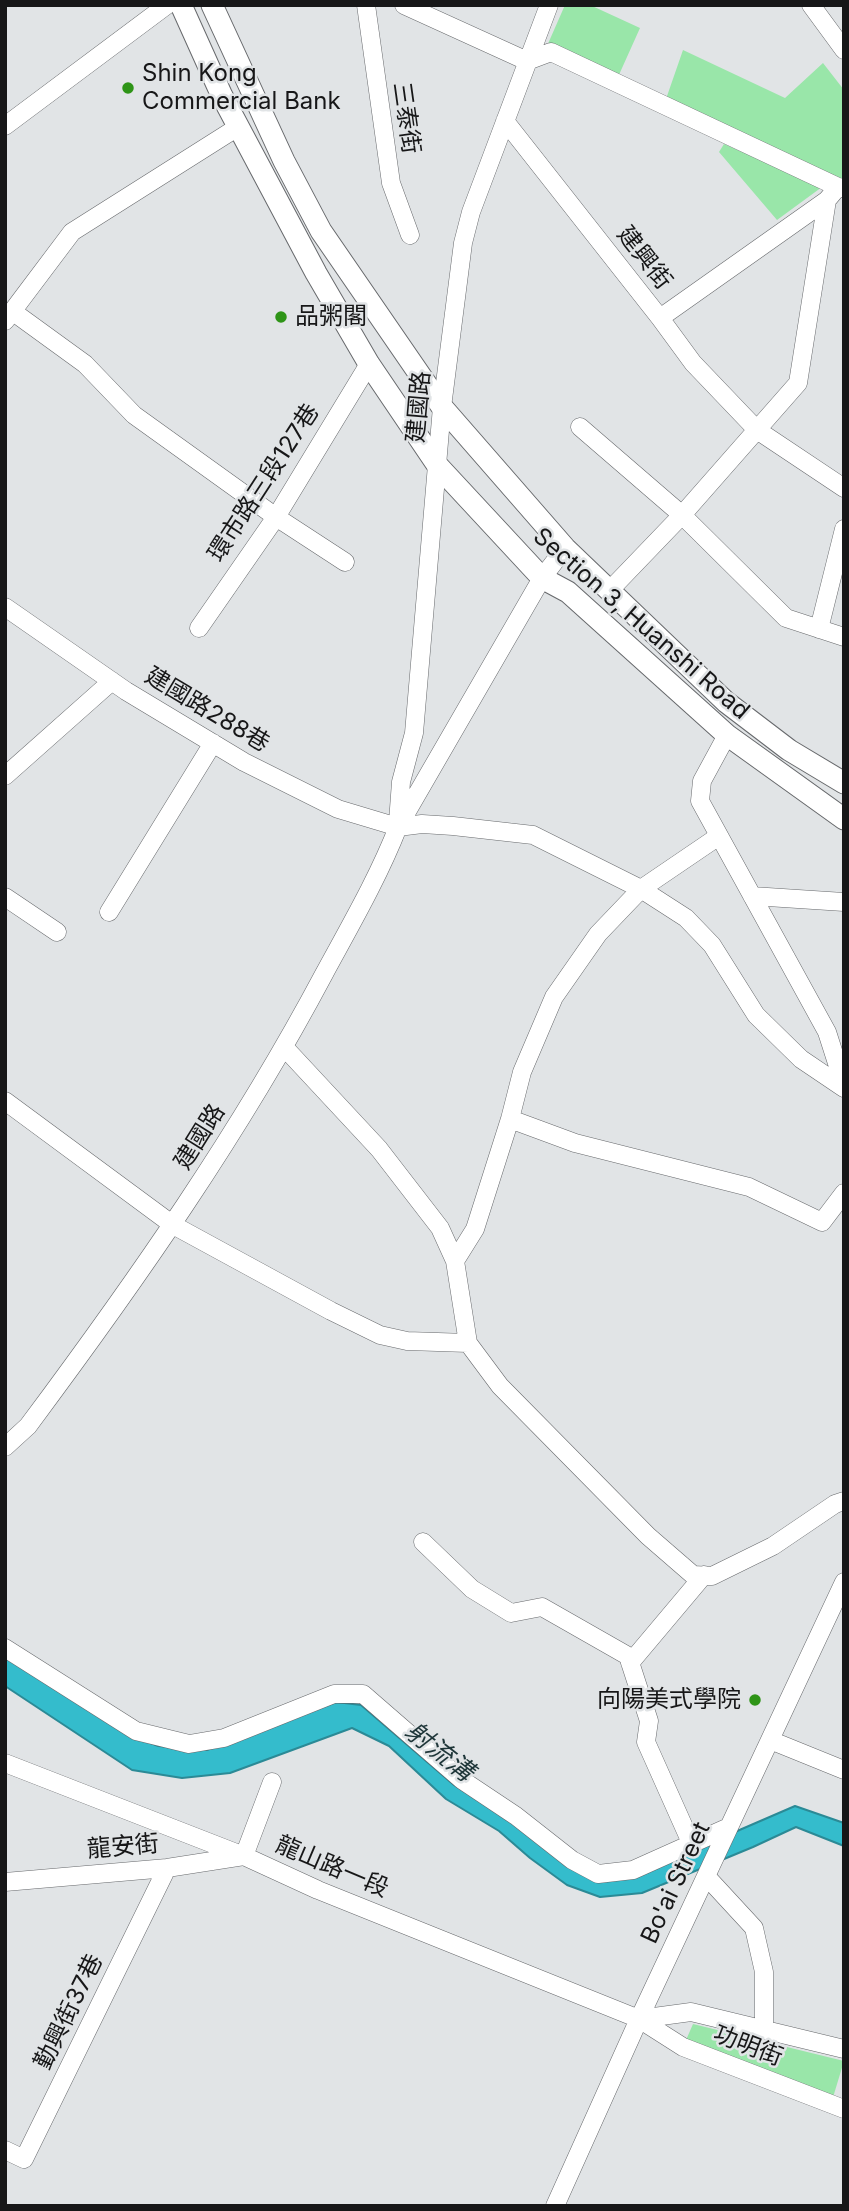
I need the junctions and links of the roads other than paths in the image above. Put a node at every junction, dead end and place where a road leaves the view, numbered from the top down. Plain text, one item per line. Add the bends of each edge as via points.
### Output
1 (167, 5) edge
2 (181, 5) edge
3 (212, 5) edge
4 (366, 5) edge
5 (404, 5) edge
6 (549, 5) edge
7 (811, 5) edge
8 (844, 50) edge
9 (527, 61) junction
10 (505, 121) junction
11 (5, 126) edge
12 (239, 127) junction
13 (836, 192) edge
14 (410, 235) dead end
15 (9, 316) edge
16 (660, 318) junction
17 (369, 364) junction
18 (442, 407) junction
19 (579, 427) dead end
20 (757, 430) junction
21 (438, 466) junction
22 (844, 488) edge
23 (682, 515) junction
24 (276, 517) junction
25 (844, 529) edge
26 (565, 548) junction
27 (345, 562) dead end
28 (542, 578) junction
29 (609, 591) junction
30 (5, 607) edge
31 (199, 628) dead end
32 (818, 629) junction
33 (844, 637) edge
34 (112, 681) junction
35 (727, 735) junction
36 (213, 743) junction
37 (5, 776) edge
38 (844, 783) edge
39 (844, 818) edge
40 (398, 827) junction
41 (719, 836) junction
42 (641, 889) junction
43 (752, 896) junction
44 (5, 897) edge
45 (844, 902) edge
46 (109, 912) dead end
47 (57, 932) dead end
48 (285, 1048) junction
49 (844, 1086) edge
50 (5, 1101) edge
51 (510, 1119) junction
52 (844, 1193) edge
53 (173, 1225) junction
54 (455, 1261) junction
55 (468, 1343) junction
56 (5, 1447) edge
57 (844, 1501) edge
58 (423, 1542) dead end
59 (704, 1575) junction
60 (844, 1582) edge
61 (5, 1648) edge
62 (630, 1663) junction
63 (770, 1740) junction
64 (5, 1763) edge
65 (844, 1770) edge
66 (272, 1782) dead end
67 (722, 1842) junction
68 (692, 1845) junction
69 (244, 1856) junction
70 (167, 1868) junction
71 (706, 1876) junction
72 (5, 1882) edge
73 (639, 2019) junction
74 (764, 2030) junction
75 (844, 2049) edge
76 (844, 2109) edge
77 (5, 2150) edge
78 (555, 2206) edge

1 - 11 street
2 - 12 main road, Section 3, Huanshi Road
3 - 18 main road, Section 3, Huanshi Road via 321,231
4 - 14 street, 三泰街 via 391,183
5 - 9 street
6 - 9 street, 建國路
7 - 8 street
9 - 10 street, 建國路
9 - 13 street via 551,52
10 - 16 street, 建興街
10 - 18 street, 建國路 via 463,243
12 - 15 street via 72,232
12 - 17 main road, Section 3, Huanshi Road
13 - 16 street, 建興街
13 - 20 street via 798,383
15 - 24 street via 85,364 134,415
16 - 20 street via 693,363
17 - 21 main road, Section 3, Huanshi Road
17 - 24 street, 環市路三段127巷
18 - 21 street, 建國路
18 - 26 main road, Section 3, Huanshi Road
19 - 23 street
20 - 22 street
20 - 23 street
21 - 28 main road, Section 3, Huanshi Road
21 - 40 street, 建國路 via 414,733 401,782
23 - 29 street
23 - 32 street via 786,618
24 - 27 street
24 - 31 street, 環市路三段127巷
25 - 32 street
26 - 28 street, 建國路
26 - 29 main road, Section 3, Huanshi Road
28 - 35 main road, Section 3, Huanshi Road via 568,592
28 - 40 street, 建國路
29 - 38 main road, Section 3, Huanshi Road via 726,702 789,750
30 - 34 street, 建國路288巷
32 - 33 street
34 - 36 street, 建國路288巷
34 - 37 street
35 - 39 main road, Section 3, Huanshi Road
35 - 41 street via 702,780 699,801
36 - 40 street, 建國路288巷 via 338,809
36 - 46 street
40 - 42 street via 422,824 533,835
40 - 48 street, 建國路
41 - 42 street
41 - 43 street
42 - 49 street via 686,918 712,945 756,1016 801,1059
42 - 51 street via 598,934 554,997 522,1073
43 - 45 street
43 - 49 street via 827,1032
44 - 47 street
48 - 53 street, 建國路
48 - 54 street via 379,1149 440,1228
50 - 53 street
51 - 52 street via 575,1143 749,1186 822,1222
51 - 54 street via 475,1229
53 - 55 street via 380,1335 407,1341
53 - 56 street, 建國路 via 28,1426
54 - 55 street
55 - 59 street via 500,1386 648,1536 693,1575
57 - 59 street via 773,1546 712,1576
58 - 62 street via 472,1590 511,1613 542,1607 628,1656
59 - 62 street
60 - 63 street, Bo'ai Street
61 - 68 street via 136,1731 189,1744 224,1738 334,1694 363,1693 462,1780 598,1874 633,1870
62 - 68 street via 649,1721 646,1742
63 - 65 street
63 - 67 street, Bo'ai Street
64 - 69 street, 龍山路一段
66 - 69 street
67 - 68 street
67 - 71 street, Bo'ai Street
69 - 70 street, 龍安街
69 - 73 street, 龍山路一段
70 - 72 street, 龍安街
70 - 77 street, 勤興街37巷 via 24,2159
71 - 73 street, Bo'ai Street
71 - 74 street via 754,1928 764,1972
73 - 74 street via 691,2012
73 - 76 street, 功明街 via 683,2047
73 - 78 street, Bo'ai Street
74 - 75 street

